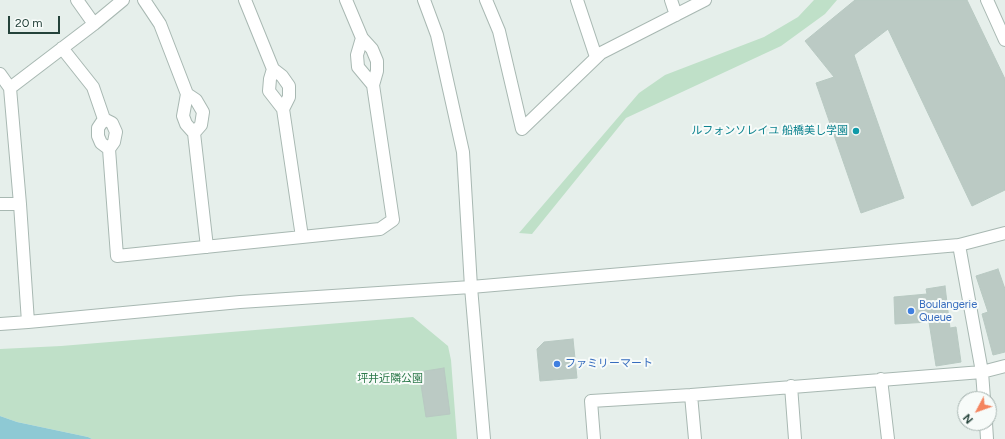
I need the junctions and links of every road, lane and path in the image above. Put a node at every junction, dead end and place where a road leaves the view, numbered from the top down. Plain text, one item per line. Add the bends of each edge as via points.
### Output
1 (77, 0) edge
2 (123, 0) edge
3 (144, 0) edge
4 (245, 0) edge
5 (346, 0) edge
6 (424, 0) edge
7 (486, 0) edge
8 (577, 0) edge
9 (672, 0) edge
10 (705, 0) edge
11 (987, 0) edge
12 (676, 15) junction
13 (94, 24) junction
14 (362, 38) junction
15 (1005, 40) edge
16 (62, 48) junction
17 (596, 57) junction
18 (273, 69) junction
19 (0, 74) edge
20 (373, 85) junction
21 (10, 88) junction
22 (187, 94) junction
23 (283, 110) junction
24 (104, 120) junction
25 (194, 133) junction
26 (109, 149) junction
27 (0, 204) edge
28 (20, 204) junction
29 (1005, 233) edge
30 (302, 237) junction
31 (960, 245) junction
32 (207, 247) junction
33 (471, 287) junction
34 (28, 322) junction
35 (0, 324) edge
36 (1005, 366) edge
37 (982, 372) junction
38 (881, 379) junction
39 (791, 386) junction
40 (983, 391) edge
41 (691, 395) junction
42 (484, 439) edge
43 (594, 439) edge
44 (695, 439) edge
45 (795, 439) edge
46 (888, 439) edge

1 - 13 street
2 - 13 street
3 - 22 street via 160,24
4 - 18 street
5 - 14 street
6 - 33 street via 437,35 463,152
7 - 17 street via 499,31 522,128
8 - 17 street
9 - 12 street
10 - 12 street
11 - 15 street
12 - 17 street
13 - 16 street
14 - 20 street via 372,49 377,61
14 - 20 street via 357,55 358,67
16 - 21 street
16 - 24 street via 93,87
18 - 23 street via 270,91
18 - 23 street via 289,86 289,97
19 - 21 street
20 - 30 street via 393,220 380,229
21 - 28 street
22 - 25 street via 183,116
22 - 25 street via 196,100 203,112 201,125
23 - 30 street
24 - 26 street via 98,128 98,136 101,143
24 - 26 street via 112,123 116,132
25 - 32 street
26 - 32 street via 117,256
27 - 28 street
28 - 34 street
29 - 31 street
30 - 32 street
31 - 33 street
31 - 37 street
33 - 34 street via 240,302
33 - 42 street
34 - 35 street
36 - 37 street
37 - 38 street
37 - 40 street
38 - 39 street
38 - 46 street
39 - 41 street
39 - 45 street
41 - 43 street via 591,401
41 - 44 street

